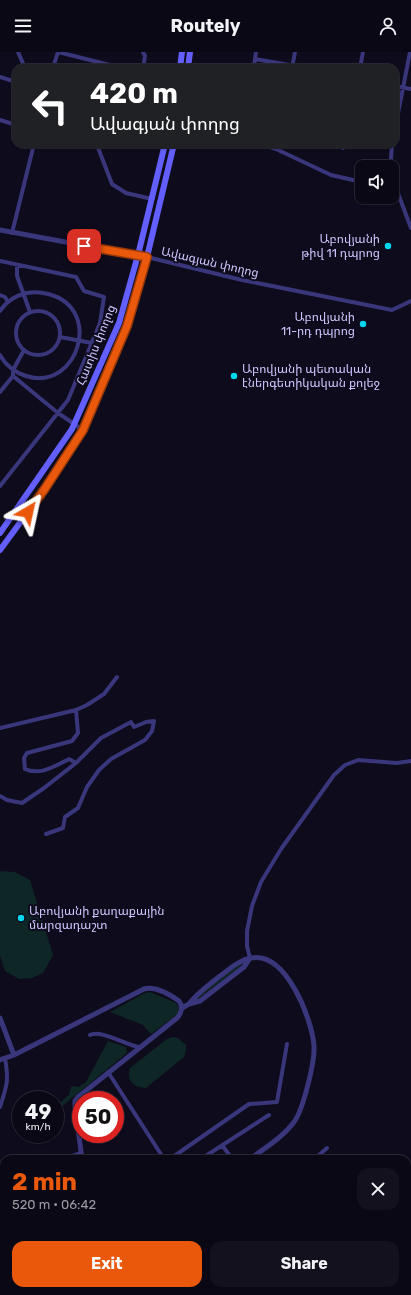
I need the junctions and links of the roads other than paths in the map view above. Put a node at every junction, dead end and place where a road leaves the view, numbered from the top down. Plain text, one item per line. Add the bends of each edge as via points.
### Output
1 (18, 52) edge
2 (58, 52) edge
3 (143, 52) edge
4 (182, 52) edge
5 (190, 52) edge
6 (256, 52) edge
7 (295, 52) edge
8 (363, 52) edge
9 (410, 52) edge
10 (255, 59) junction
11 (23, 64) edge
12 (54, 64) edge
13 (106, 64) edge
14 (144, 64) edge
15 (180, 64) edge
16 (188, 64) edge
17 (254, 64) edge
18 (278, 64) edge
19 (293, 64) edge
20 (361, 64) edge
21 (0, 77) edge
22 (12, 81) edge
23 (399, 86) edge
24 (403, 87) junction
25 (411, 89) edge
26 (399, 108) edge
27 (0, 120) edge
28 (12, 123) edge
29 (33, 148) edge
30 (98, 148) edge
31 (164, 148) edge
32 (173, 148) edge
33 (281, 148) edge
34 (392, 148) edge
35 (391, 160) edge
36 (355, 180) edge
37 (152, 199) junction
38 (399, 200) edge
39 (411, 228) edge
40 (0, 230) edge
41 (12, 232) junction
42 (138, 256) junction
43 (147, 257) junction
44 (0, 261) edge
45 (16, 265) junction
46 (23, 294) junction
47 (0, 296) edge
48 (411, 301) edge
49 (8, 302) junction
50 (0, 311) edge
51 (30, 312) junction
52 (60, 337) junction
53 (80, 341) junction
54 (92, 343) junction
55 (24, 350) junction
56 (0, 356) edge
57 (13, 370) junction
58 (13, 376) junction
59 (0, 392) edge
60 (58, 414) junction
61 (74, 424) junction
62 (83, 430) junction
63 (0, 486) edge
64 (0, 533) edge
65 (0, 550) edge
66 (117, 677) dead end
67 (76, 710) junction
68 (0, 728) edge
69 (411, 761) edge
70 (76, 763) junction
71 (0, 796) edge
72 (46, 834) dead end
73 (250, 958) junction
74 (181, 1007) junction
75 (0, 1018) edge
76 (90, 1035) dead end
77 (287, 1044) dead end
78 (139, 1047) junction
79 (0, 1052) edge
80 (14, 1055) junction
81 (2, 1059) edge
82 (108, 1072) junction
83 (0, 1107) edge
84 (269, 1115) dead end
85 (222, 1145) junction
86 (327, 1148) dead end
87 (81, 1155) edge
88 (161, 1155) edge
89 (176, 1155) edge
90 (207, 1155) edge
91 (229, 1155) edge
92 (256, 1155) edge
93 (319, 1155) edge

1 - 11 street
2 - 12 street
2 - 13 street
3 - 14 street
4 - 15 main road
5 - 16 main road
6 - 10 street
7 - 19 street
8 - 20 street
9 - 24 street
10 - 17 street
10 - 18 street
21 - 22 street
23 - 24 street
24 - 25 street
24 - 26 street
27 - 28 street
29 - 41 street
30 - 37 street via 112,184 126,193
31 - 37 main road, Հատիս փողոց
32 - 43 main road, Հատիս փողոց
33 - 36 street via 331,175
34 - 35 street
37 - 42 main road, Հատիս փողոց
38 - 39 street
40 - 41 street, Ավագյան փողոց
41 - 42 street, Ավագյան փողոց
42 - 43 street, Ավագյան փողոց
42 - 61 main road, Հատիս փողոց via 119,323
43 - 48 street, Ավագյան փողոց via 242,280 392,310
43 - 62 main road, Հատիս փողոց via 127,326
44 - 45 street
45 - 46 street
45 - 54 street via 76,277 84,291 104,298 100,323
46 - 49 street
46 - 51 street
46 - 53 street via 46,293 67,303 73,309 77,320
47 - 49 street via 5,297
49 - 50 street
51 - 52 street via 44,311 52,315 58,323
51 - 55 street via 20,319 16,328 17,341
52 - 53 street
52 - 55 street via 54,348 43,354 32,355
53 - 54 street
53 - 57 street via 71,360 55,374 33,378
54 - 60 street via 68,400
55 - 57 street
56 - 57 street
57 - 58 street
58 - 59 street
58 - 60 street
60 - 61 street
60 - 63 street
61 - 62 street
61 - 64 main road, Հատիս փողոց
62 - 65 main road, Հատիս փողոց via 44,490
66 - 67 street via 104,694
67 - 68 street
67 - 70 street via 78,733 72,741 27,753 24,758 25,769 33,772 69,759
69 - 73 street via 397,763 358,760 345,765 334,775 281,849 261,882 246,931
70 - 71 street via 22,803
70 - 72 street via 102,738 131,722 134,727 154,721 152,731 145,740 110,759 98,770 78,808 65,817 63,828
73 - 74 street via 238,962 195,996 189,1004
73 - 92 street via 262,957 269,960 290,981 304,1012 314,1046 304,1100 295,1121
74 - 78 street via 177,1018
74 - 80 street via 177,999 161,991 144,989
75 - 80 street
76 - 78 street via 101,1034
77 - 89 street via 277,1102 249,1104
78 - 82 street
79 - 81 street
80 - 81 street
81 - 83 street via 8,1074 8,1083
82 - 87 street via 75,1101
82 - 88 street
84 - 85 street
85 - 90 street
85 - 91 street
86 - 93 street

